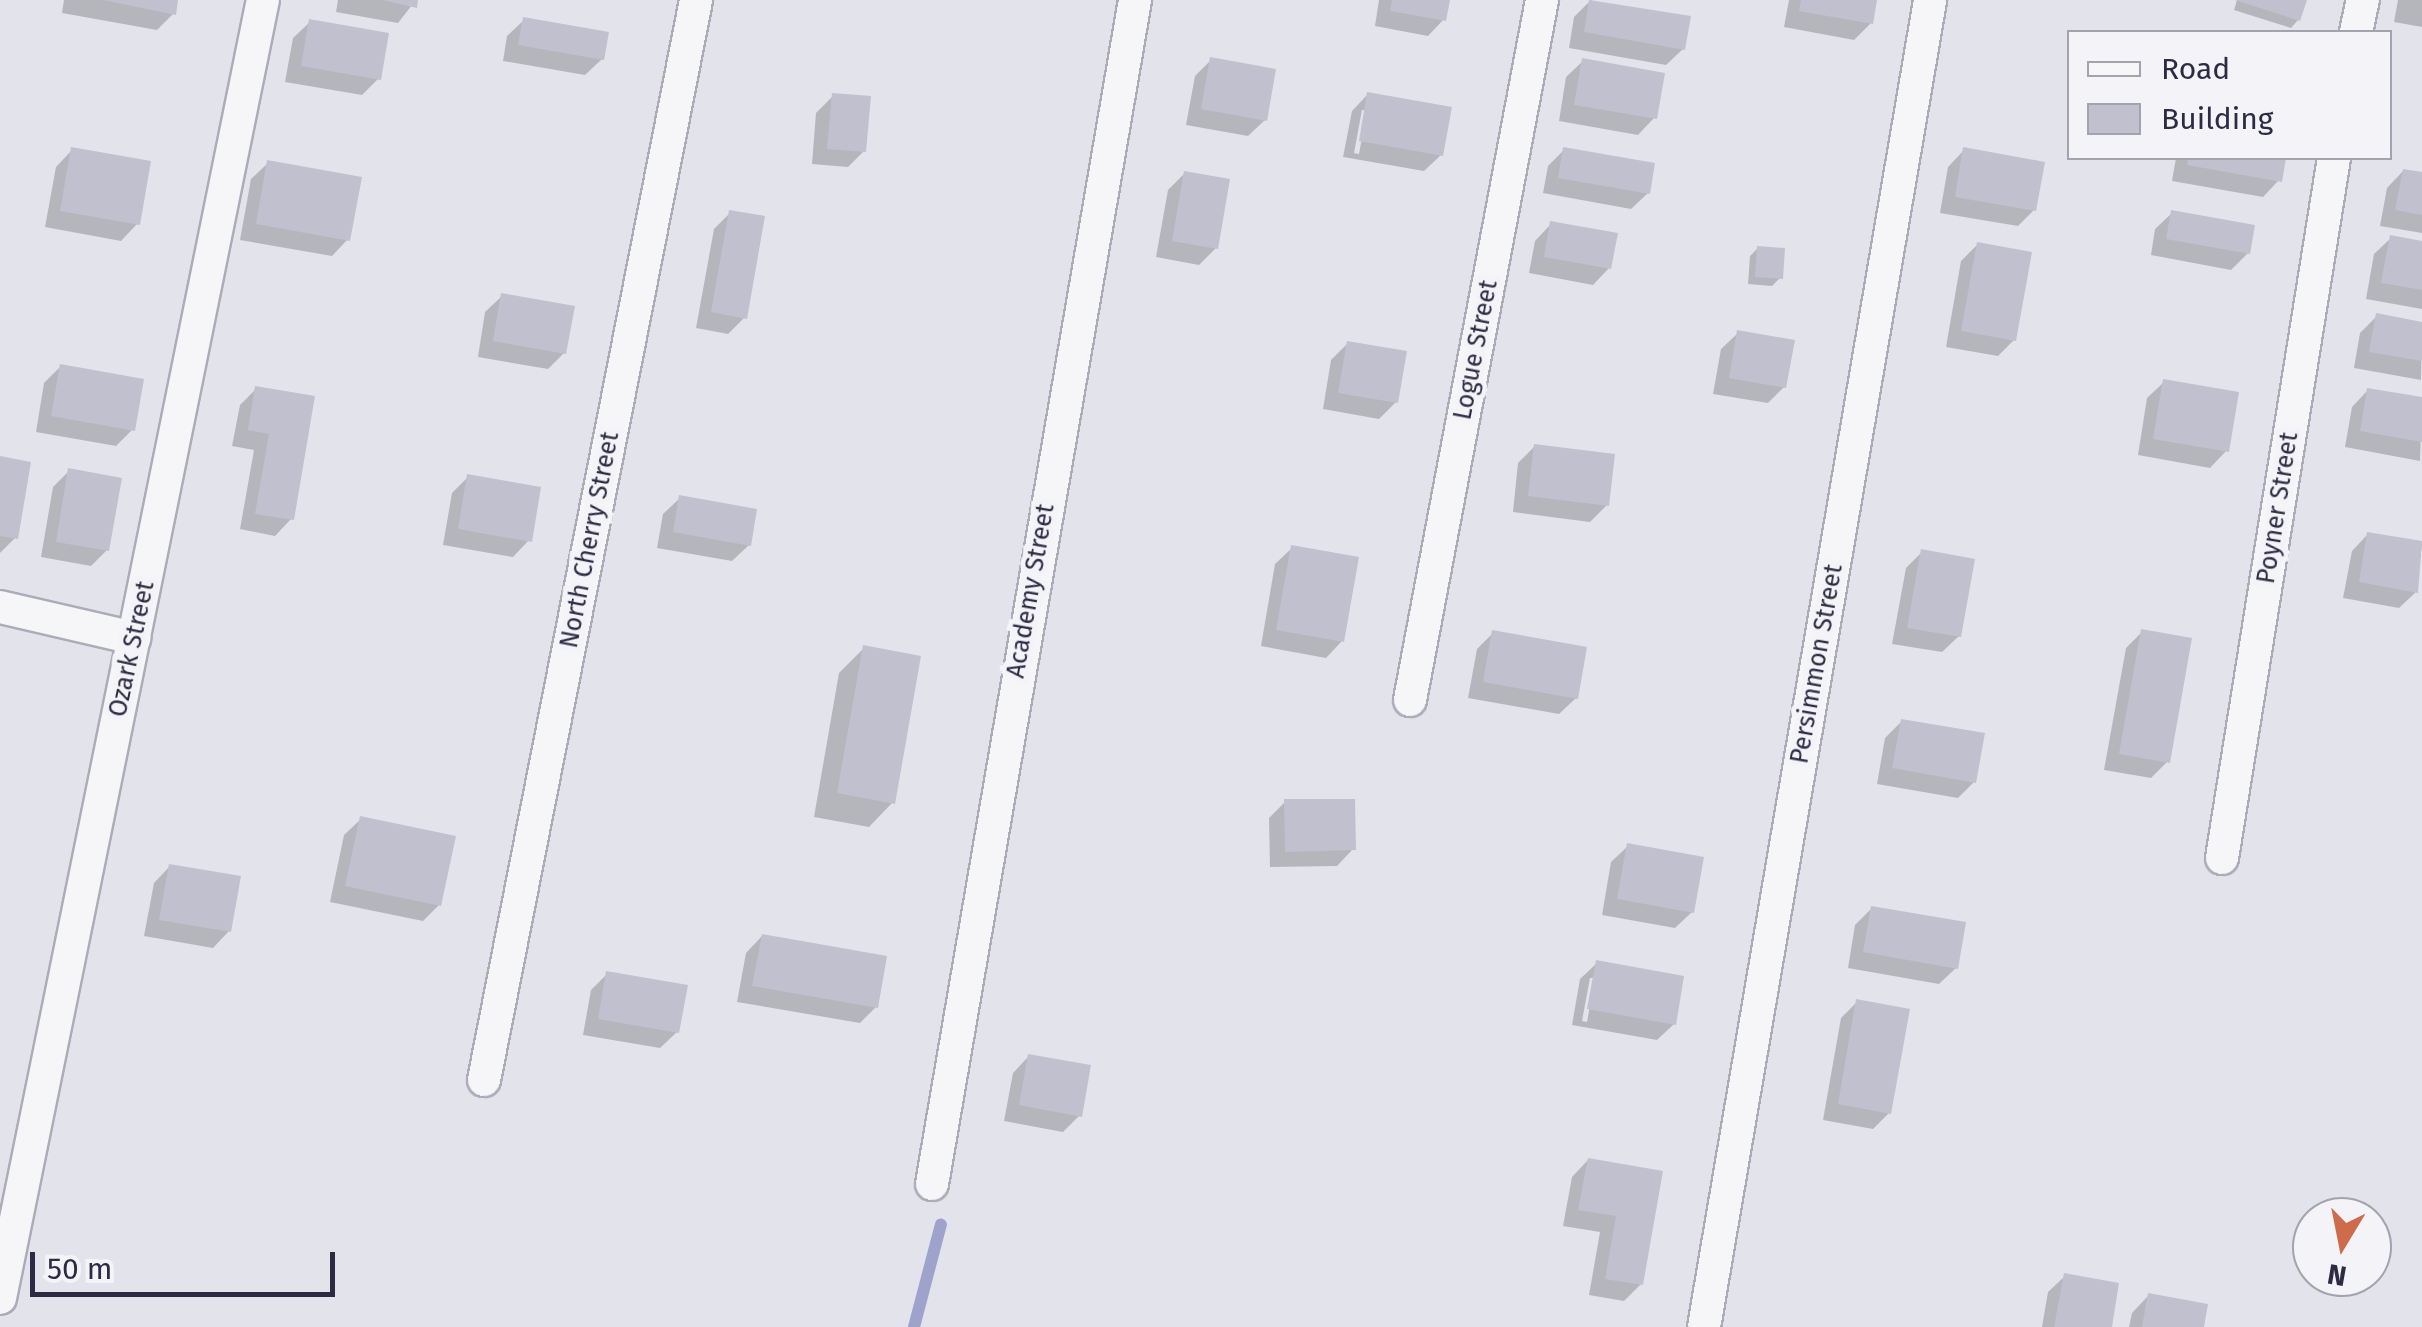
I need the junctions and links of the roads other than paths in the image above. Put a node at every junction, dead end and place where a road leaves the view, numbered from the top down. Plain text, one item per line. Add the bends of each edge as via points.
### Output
1 (263, 0) edge
2 (696, 0) edge
3 (1135, 0) edge
4 (1542, 0) edge
5 (1930, 0) edge
6 (2362, 0) edge
7 (2356, 30) edge
8 (2334, 160) edge
9 (0, 607) edge
10 (134, 638) junction
11 (1410, 700) dead end
12 (2222, 858) dead end
13 (484, 1080) dead end
14 (932, 1184) dead end
15 (9, 1205) edge
16 (0, 1298) edge
17 (1704, 1327) edge

1 - 10 street, Ozark Street
2 - 13 street, North Cherry Street
3 - 14 street, Academy Street
4 - 11 street, Logue Street
5 - 17 street, Persimmon Street
6 - 7 street
8 - 12 street, Poyner Street
9 - 10 street
10 - 15 street, Ozark Street
15 - 16 street, Ozark Street

